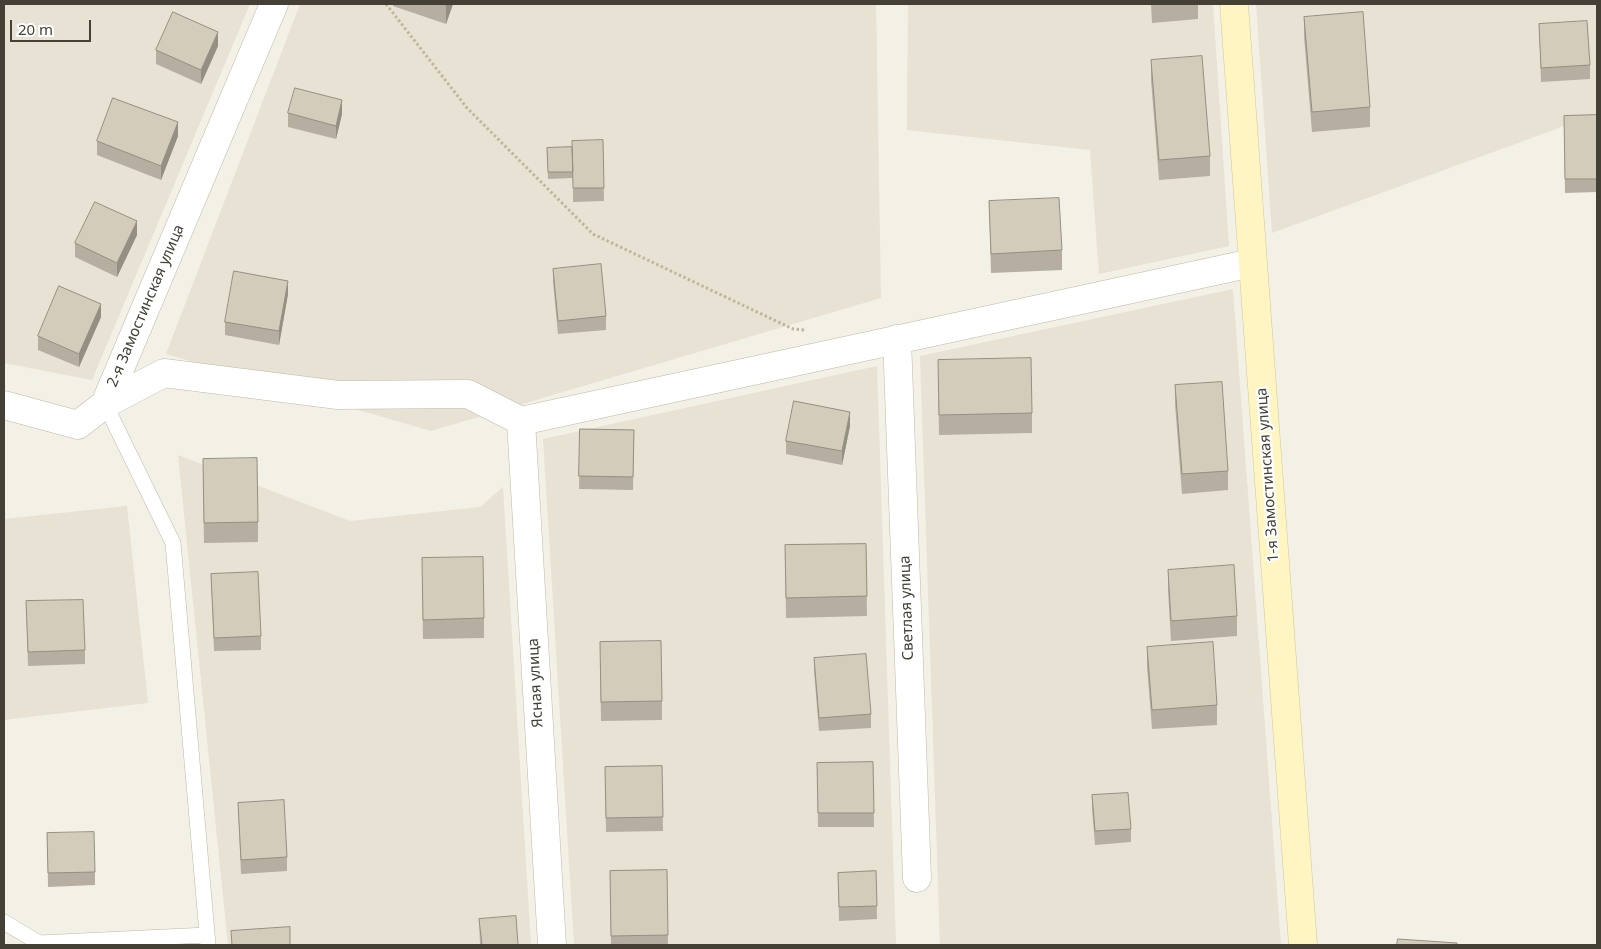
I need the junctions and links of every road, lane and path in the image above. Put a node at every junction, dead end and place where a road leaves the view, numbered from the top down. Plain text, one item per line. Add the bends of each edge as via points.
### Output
1 (274, 4) edge
2 (386, 4) edge
3 (1234, 4) edge
4 (1252, 263) junction
5 (812, 331) dead end
6 (897, 339) junction
7 (105, 404) junction
8 (4, 405) edge
9 (520, 421) junction
10 (917, 878) dead end
11 (4, 922) edge
12 (207, 940) edge
13 (552, 945) edge
14 (1303, 945) edge

1 - 7 street, 2-я Замостинская улица
2 - 5 path via 467,108 593,234 793,329
3 - 4 street, 1-я Замостинская улица
4 - 6 street
4 - 14 street, 1-я Замостинская улица
6 - 9 street
6 - 10 street, Светлая улица
7 - 8 street via 78,425
7 - 9 street, 2-я Замостинская улица via 164,373 338,395 468,394
7 - 12 lane via 174,543
9 - 13 street, Ясная улица
11 - 12 lane via 39,943

